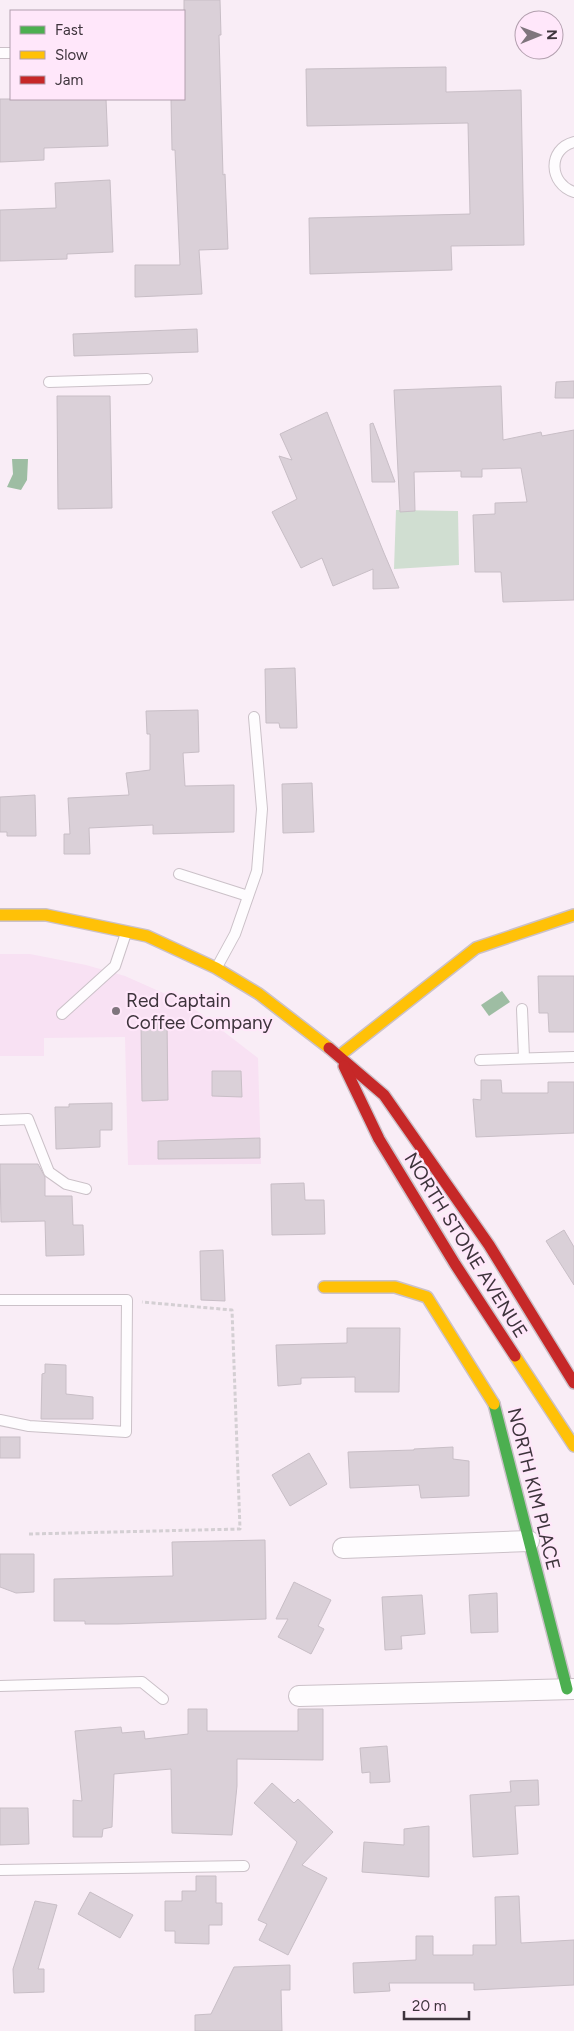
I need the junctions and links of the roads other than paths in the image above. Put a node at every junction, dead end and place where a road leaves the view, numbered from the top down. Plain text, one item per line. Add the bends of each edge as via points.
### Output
1 (574, 142) edge
2 (574, 192) edge
3 (147, 380) dead end
4 (49, 382) dead end
5 (254, 717) dead end
6 (179, 874) dead end
7 (248, 896) junction
8 (574, 914) edge
9 (0, 915) edge
10 (127, 932) junction
11 (216, 968) junction
12 (522, 1009) dead end
13 (62, 1014) dead end
14 (339, 1056) junction
15 (574, 1057) edge
16 (524, 1058) junction
17 (480, 1060) dead end
18 (0, 1120) edge
19 (86, 1189) dead end
20 (324, 1287) dead end
21 (0, 1300) edge
22 (574, 1383) edge
23 (0, 1420) edge
24 (574, 1446) edge
25 (529, 1541) junction
26 (343, 1548) dead end
27 (0, 1686) edge
28 (570, 1689) edge
29 (299, 1696) dead end
30 (163, 1699) dead end
31 (244, 1866) dead end
32 (0, 1870) edge

1 - 2 lane via 559,151 554,163 558,182
3 - 4 lane
5 - 7 lane via 262,809 257,871
6 - 7 lane
7 - 11 lane via 235,934
8 - 14 main road via 476,948
9 - 10 main road, NORTH STONE AVENUE via 46,915
10 - 11 main road, NORTH STONE AVENUE via 147,936
10 - 13 lane via 115,966
11 - 14 main road, NORTH STONE AVENUE via 259,994
12 - 16 lane
14 - 22 main road, NORTH STONE AVENUE via 384,1095 489,1244
14 - 24 main road, NORTH STONE AVENUE via 384,1148
15 - 16 lane
16 - 17 lane
18 - 19 lane via 28,1119 49,1172 66,1184
20 - 25 main road, NORTH KIM PLACE via 395,1287 427,1297 494,1404
21 - 23 lane via 127,1300 126,1432 29,1426
25 - 26 street
25 - 28 main road, NORTH KIM PLACE
27 - 30 lane via 142,1682
28 - 29 street
31 - 32 lane

